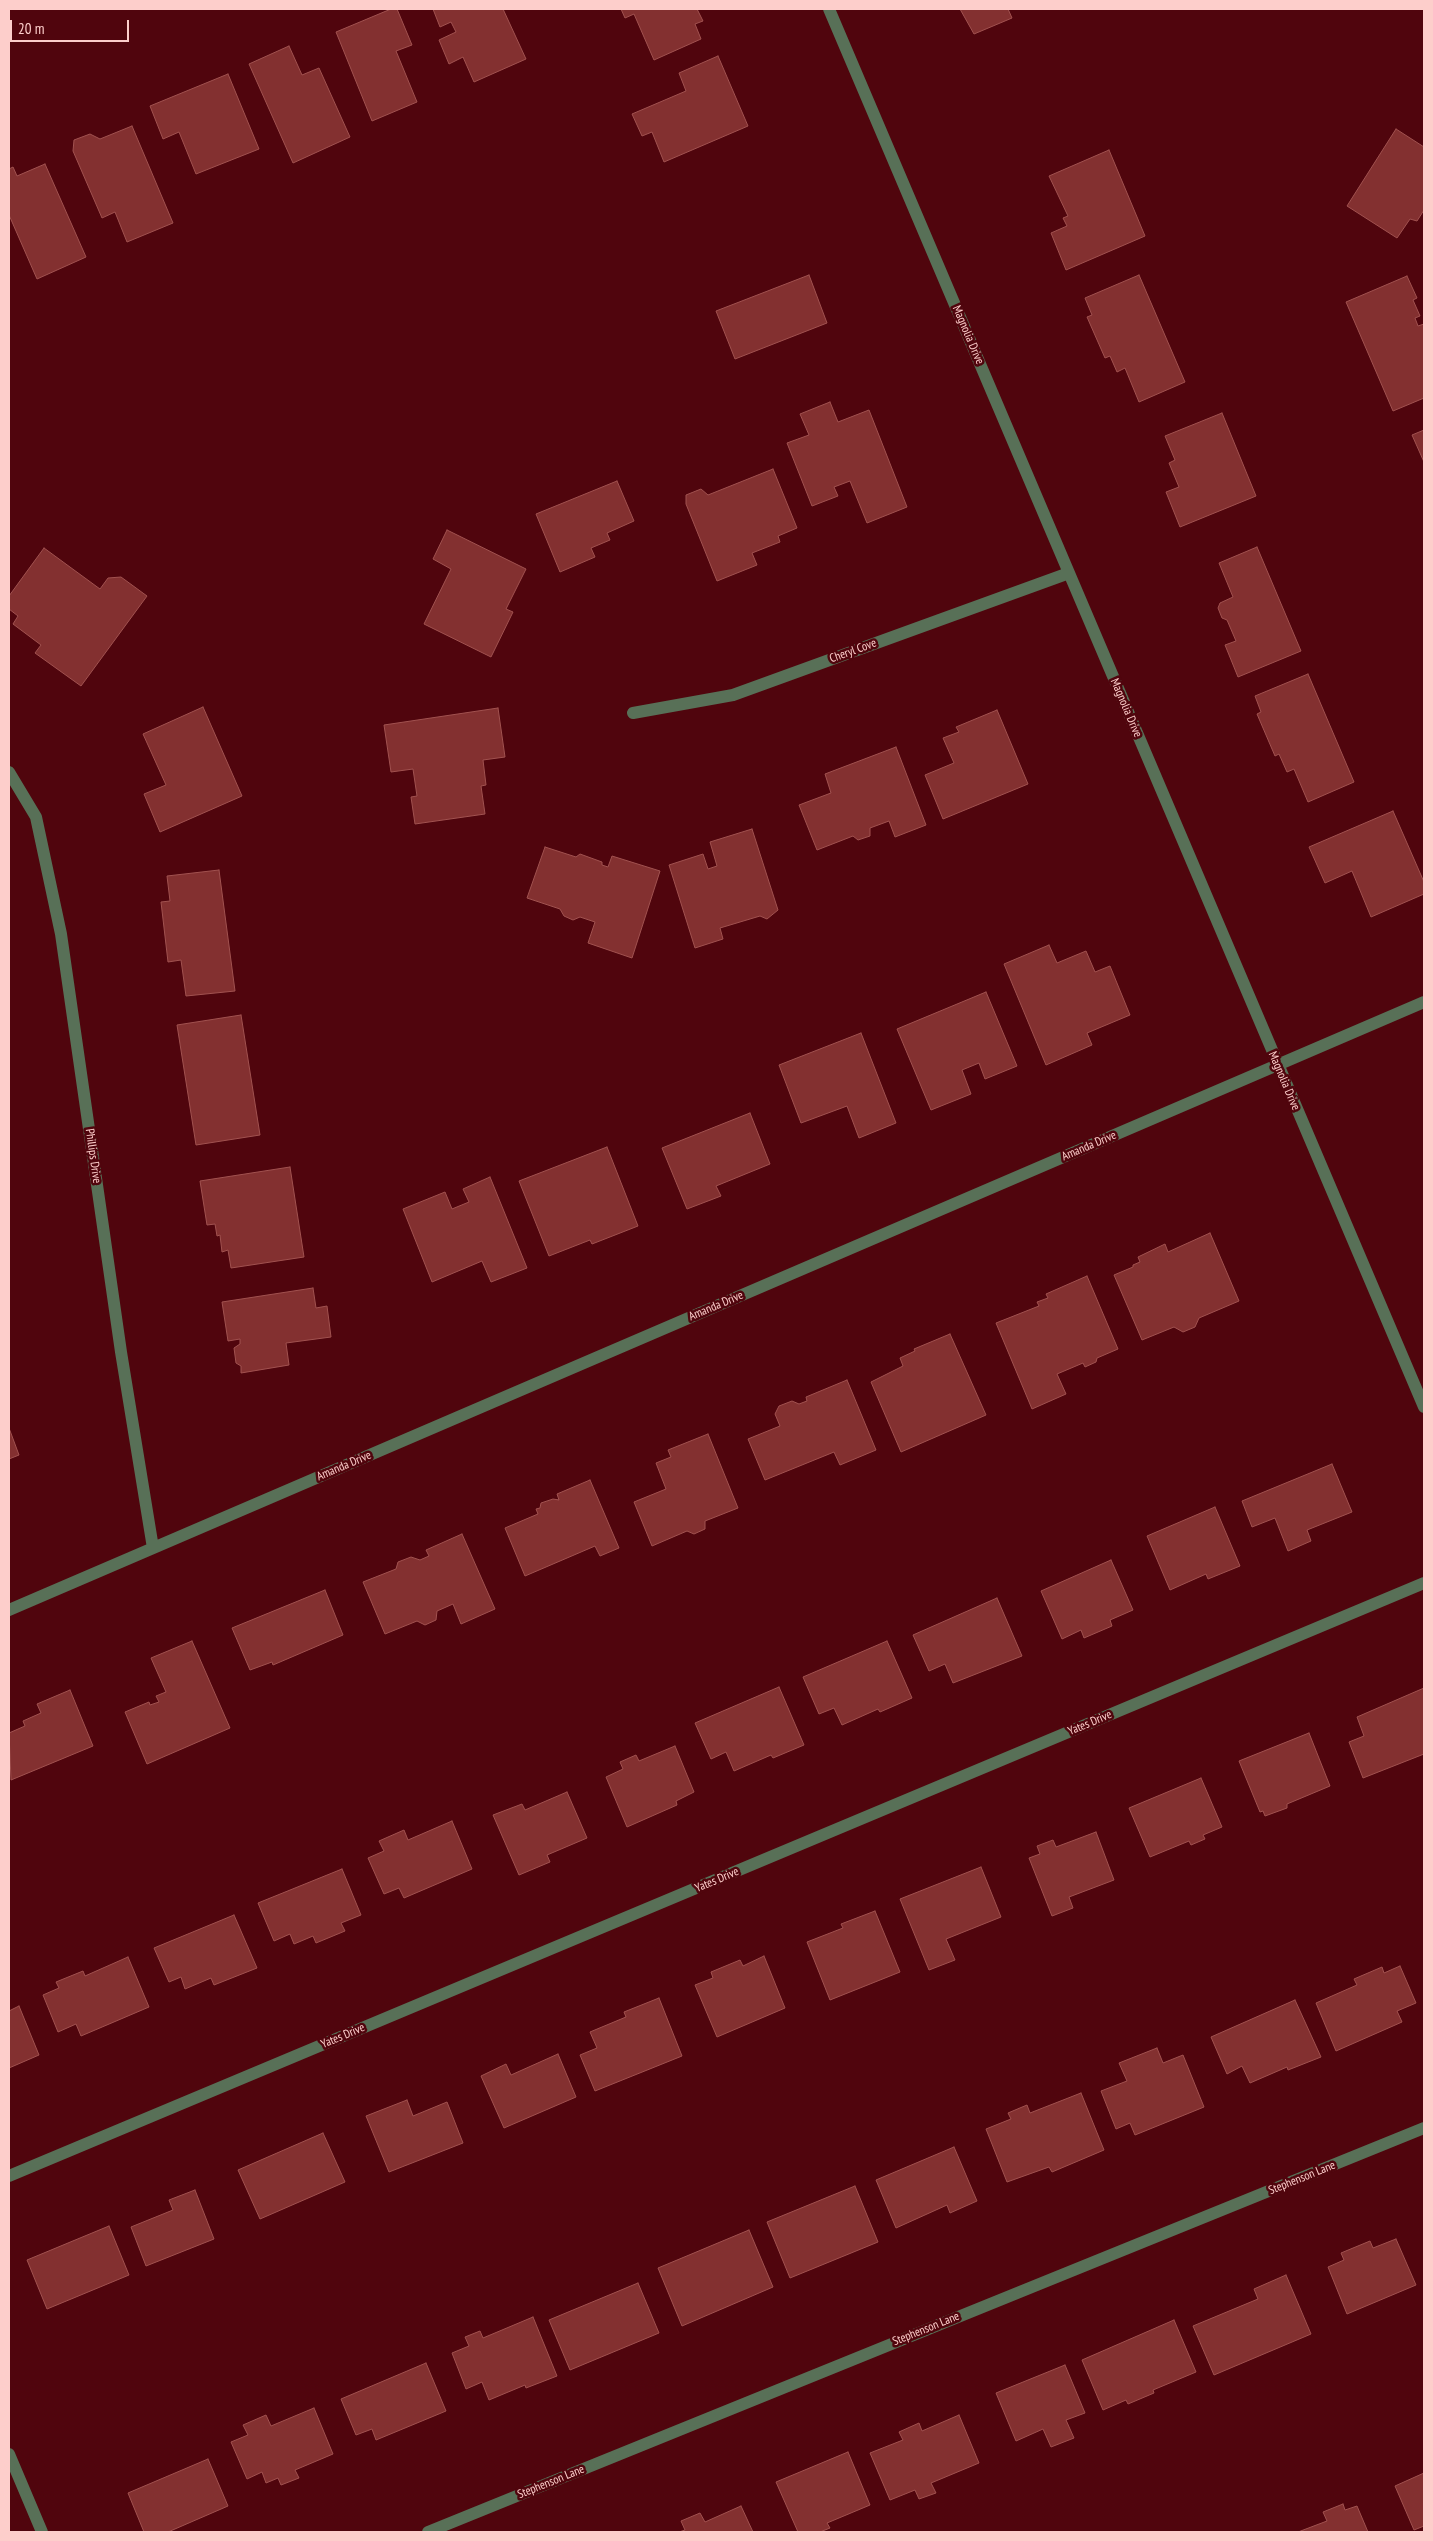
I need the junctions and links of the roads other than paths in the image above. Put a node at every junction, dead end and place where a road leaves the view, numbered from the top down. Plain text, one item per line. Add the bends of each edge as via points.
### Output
1 (829, 9) edge
2 (1069, 573) junction
3 (633, 713) dead end
4 (9, 772) edge
5 (1424, 1002) edge
6 (1278, 1065) junction
7 (1424, 1407) edge
8 (153, 1548) junction
9 (1424, 1583) edge
10 (9, 1610) edge
11 (1424, 2128) edge
12 (9, 2176) edge
13 (9, 2454) edge
14 (42, 2532) edge
15 (428, 2532) edge

1 - 2 street, Magnolia Drive
2 - 3 street, Cheryl Cove via 733,695
2 - 6 street, Magnolia Drive
4 - 8 street, Phillips Drive via 36,817 61,934 119,1342
5 - 6 street, Amanda Drive
6 - 7 street, Magnolia Drive
6 - 8 street, Amanda Drive
8 - 10 street, Amanda Drive
9 - 12 street, Yates Drive
11 - 15 street, Stephenson Lane
13 - 14 street

